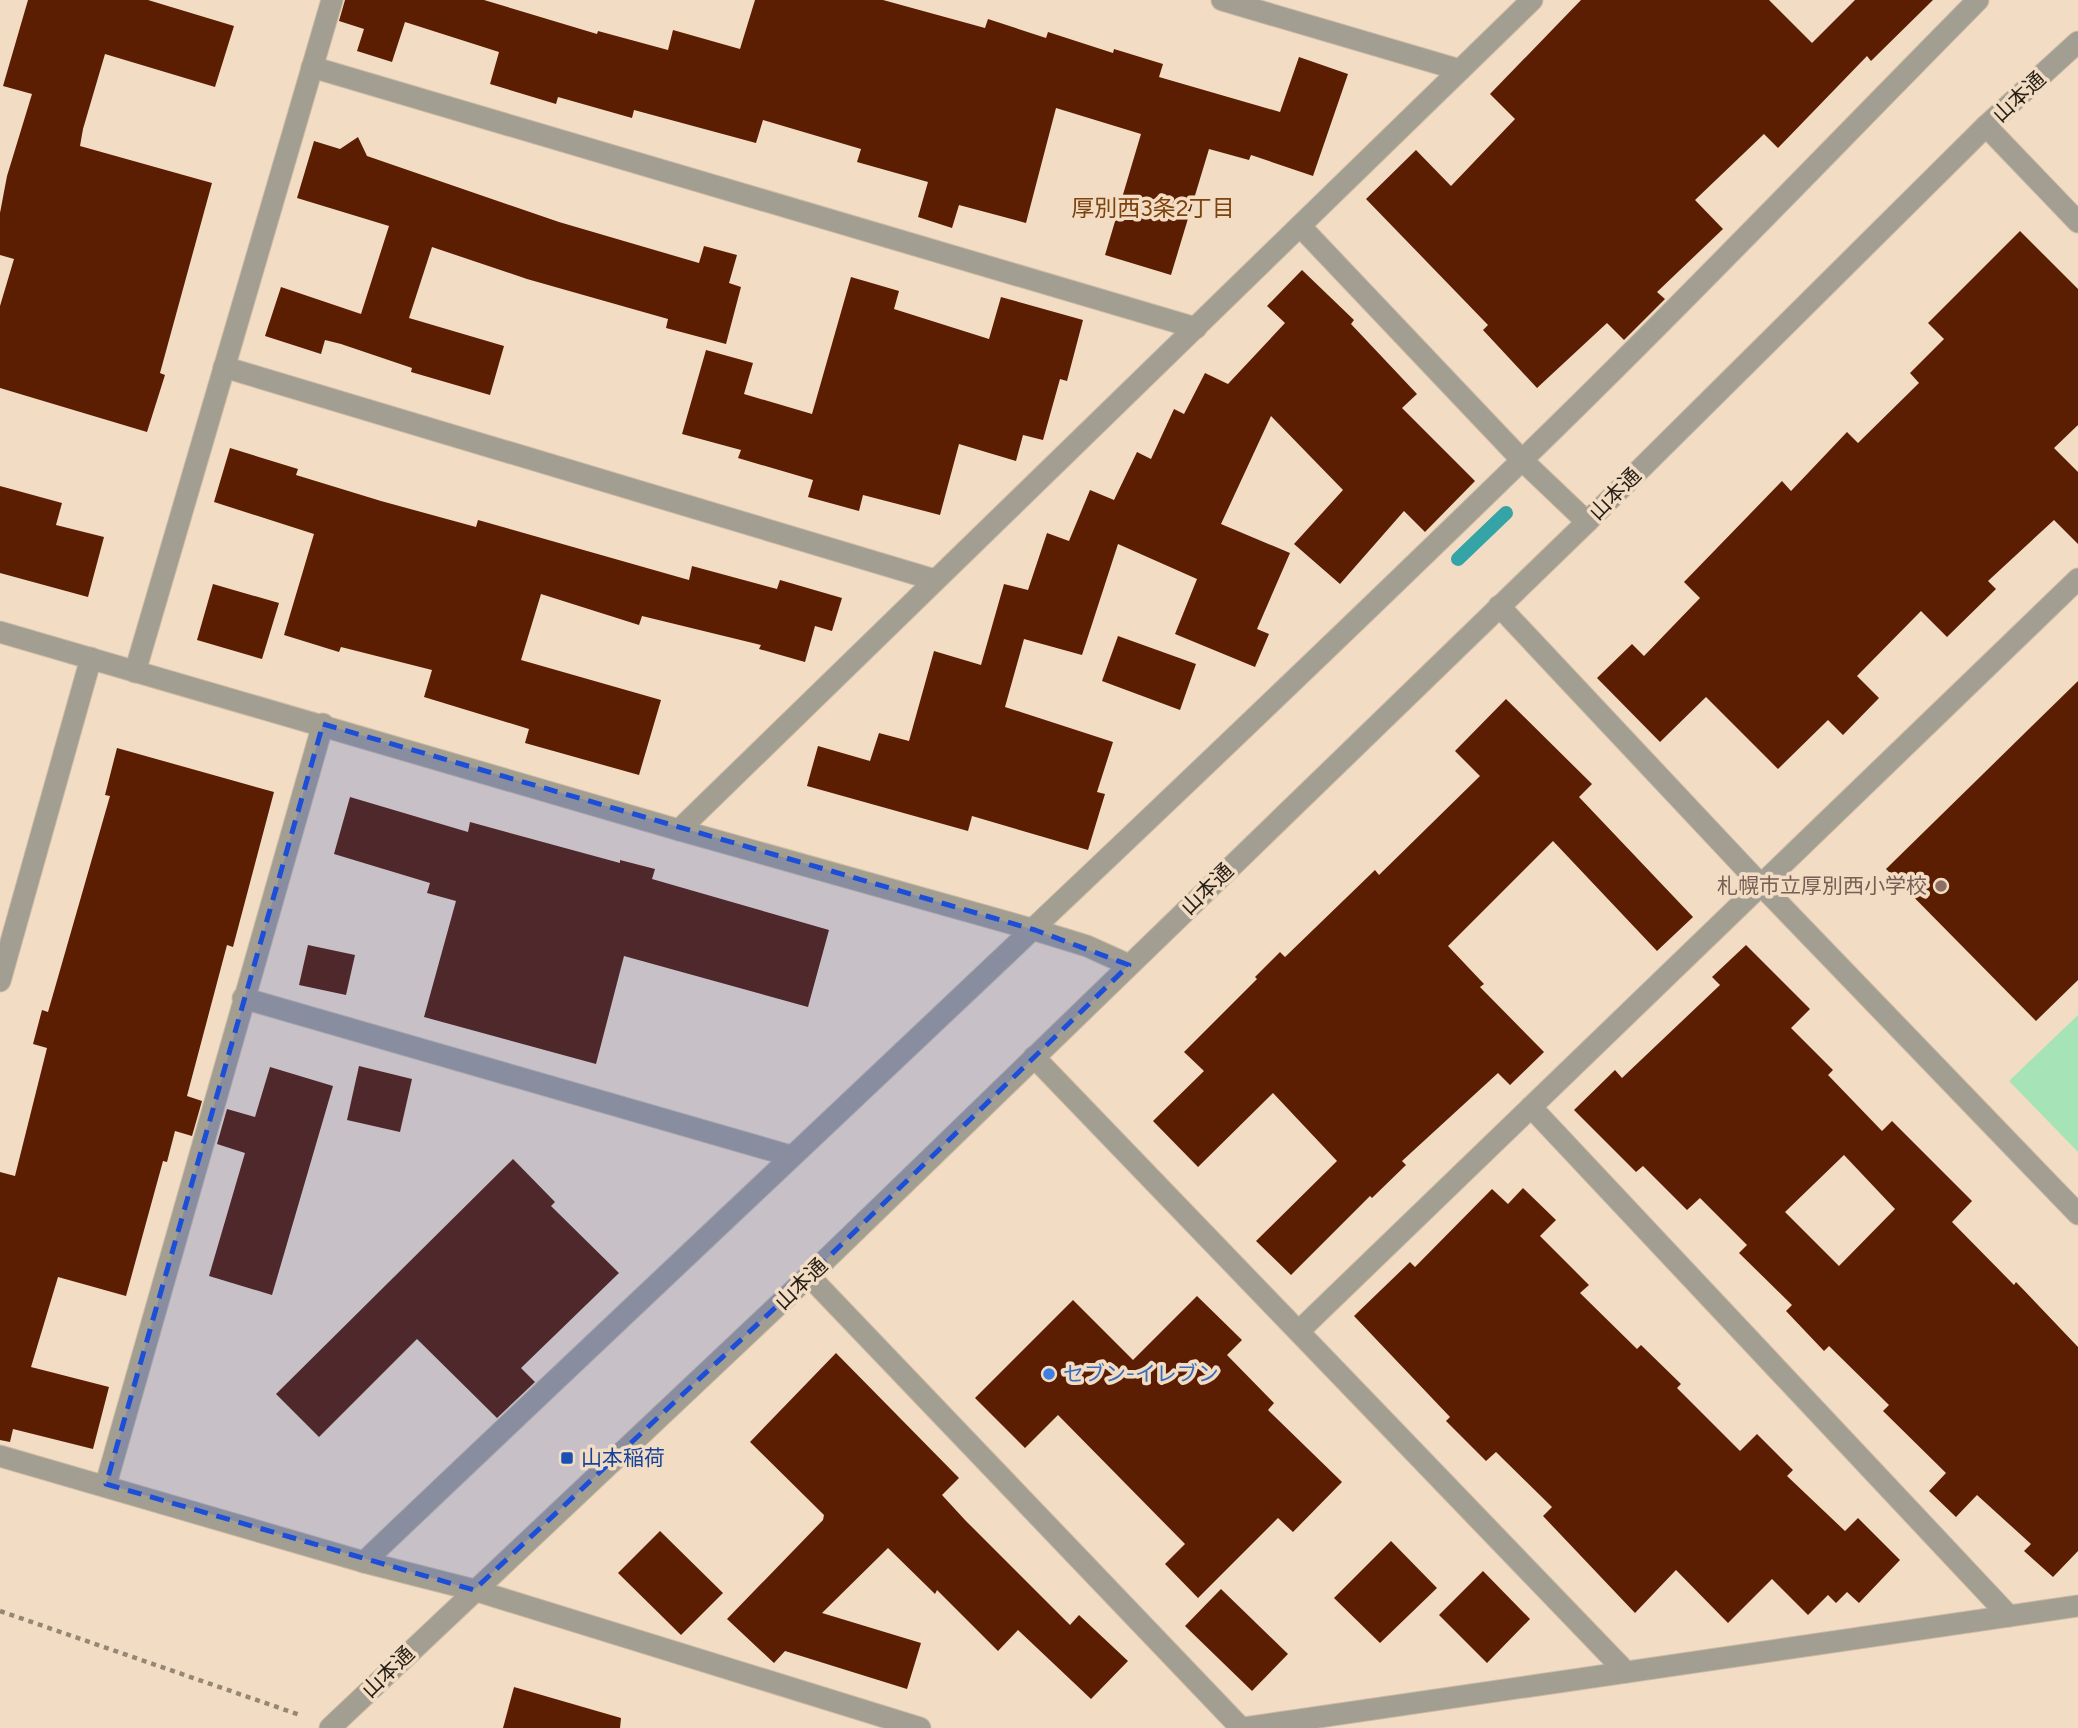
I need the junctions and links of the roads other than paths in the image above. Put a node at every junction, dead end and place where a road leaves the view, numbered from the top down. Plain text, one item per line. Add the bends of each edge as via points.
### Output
1 (332, 0) edge
2 (1222, 0) edge
3 (1532, 0) edge
4 (1978, 0) edge
5 (2078, 42) edge
6 (312, 67) junction
7 (1460, 70) junction
8 (1986, 127) junction
9 (2078, 222) edge
10 (1300, 226) junction
11 (1196, 328) junction
12 (224, 368) junction
13 (1522, 460) junction
14 (1587, 522) junction
15 (2078, 579) edge
16 (935, 580) junction
17 (1499, 606) junction
18 (0, 632) edge
19 (91, 658) junction
20 (135, 672) junction
21 (323, 724) junction
22 (679, 830) junction
23 (1761, 885) junction
24 (1041, 932) junction
25 (1129, 965) junction
26 (0, 981) edge
27 (243, 998) junction
28 (1034, 1057) junction
29 (1531, 1107) junction
30 (790, 1156) junction
31 (2078, 1214) edge
32 (809, 1276) junction
33 (1298, 1331) junction
34 (0, 1456) edge
35 (106, 1484) junction
36 (364, 1562) junction
37 (474, 1590) junction
38 (2078, 1606) edge
39 (2009, 1616) junction
40 (1626, 1672) junction
41 (330, 1728) edge
42 (920, 1728) edge
43 (1242, 1728) edge

1 - 6 street
2 - 7 street
3 - 7 street
4 - 13 street
5 - 8 street, 山本通
6 - 11 street
6 - 12 street
7 - 10 street
8 - 9 street
8 - 14 street, 山本通
10 - 11 street
10 - 13 street
11 - 16 street
12 - 16 street
12 - 20 street
13 - 14 street
13 - 24 street
14 - 17 street, 山本通
15 - 23 street
16 - 22 street
17 - 23 street
17 - 25 street, 山本通
18 - 19 street
19 - 20 street
19 - 26 street
20 - 21 street
21 - 22 street
21 - 27 street
22 - 24 street
23 - 29 street
23 - 31 street
24 - 25 street
24 - 30 street
25 - 28 street, 山本通
27 - 30 street
27 - 35 street
28 - 32 street, 山本通
28 - 33 street
29 - 33 street
29 - 39 street
30 - 36 street
32 - 37 street, 山本通
32 - 43 street
33 - 40 street
34 - 35 street
35 - 36 street
36 - 37 street
37 - 41 street, 山本通
37 - 42 street
38 - 39 street
39 - 40 street
40 - 43 street

